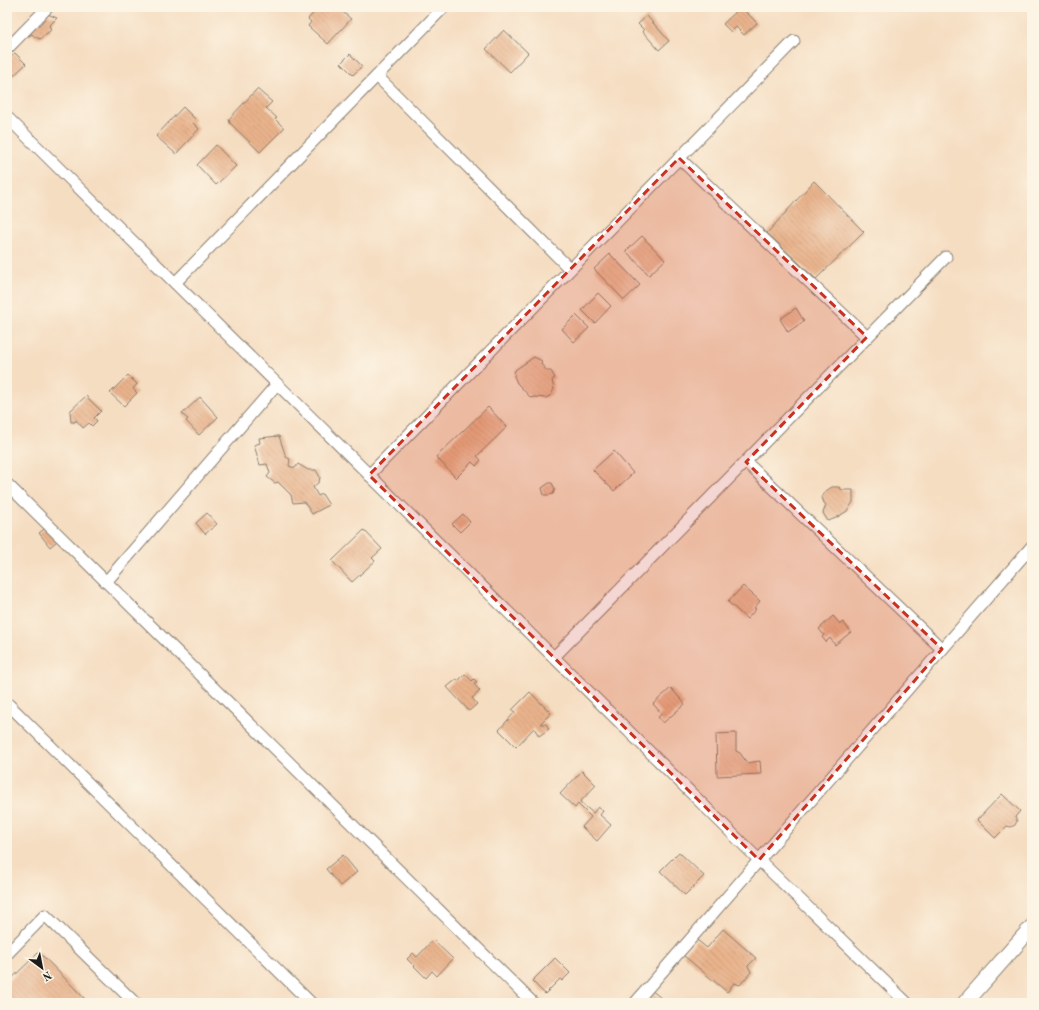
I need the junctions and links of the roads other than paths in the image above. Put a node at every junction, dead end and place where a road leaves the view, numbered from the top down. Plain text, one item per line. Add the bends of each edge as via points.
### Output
1 (48, 7) edge
2 (444, 7) edge
3 (794, 41) dead end
4 (7, 49) edge
5 (377, 76) junction
6 (7, 117) edge
7 (679, 158) junction
8 (946, 257) dead end
9 (570, 269) junction
10 (176, 283) junction
11 (867, 337) junction
12 (277, 384) junction
13 (746, 462) junction
14 (369, 475) junction
15 (7, 484) edge
16 (1032, 546) edge
17 (106, 582) junction
18 (942, 649) junction
19 (554, 657) junction
20 (7, 703) edge
21 (759, 860) junction
22 (1032, 927) edge
23 (7, 954) edge
24 (135, 1003) edge
25 (311, 1003) edge
26 (533, 1003) edge
27 (635, 1003) edge
28 (907, 1003) edge
29 (965, 1003) edge

1 - 4 street
2 - 5 street
3 - 7 street
5 - 9 street
5 - 10 street
6 - 10 street
7 - 9 street
7 - 11 street
8 - 11 street
9 - 14 street
10 - 12 street
11 - 13 street
12 - 14 street
12 - 17 street
13 - 18 street
13 - 19 street
14 - 19 street
15 - 17 street
16 - 18 street
17 - 26 street
18 - 21 street
19 - 21 street
20 - 25 street
21 - 27 street
21 - 28 street
22 - 29 main road
23 - 24 street via 45,915

